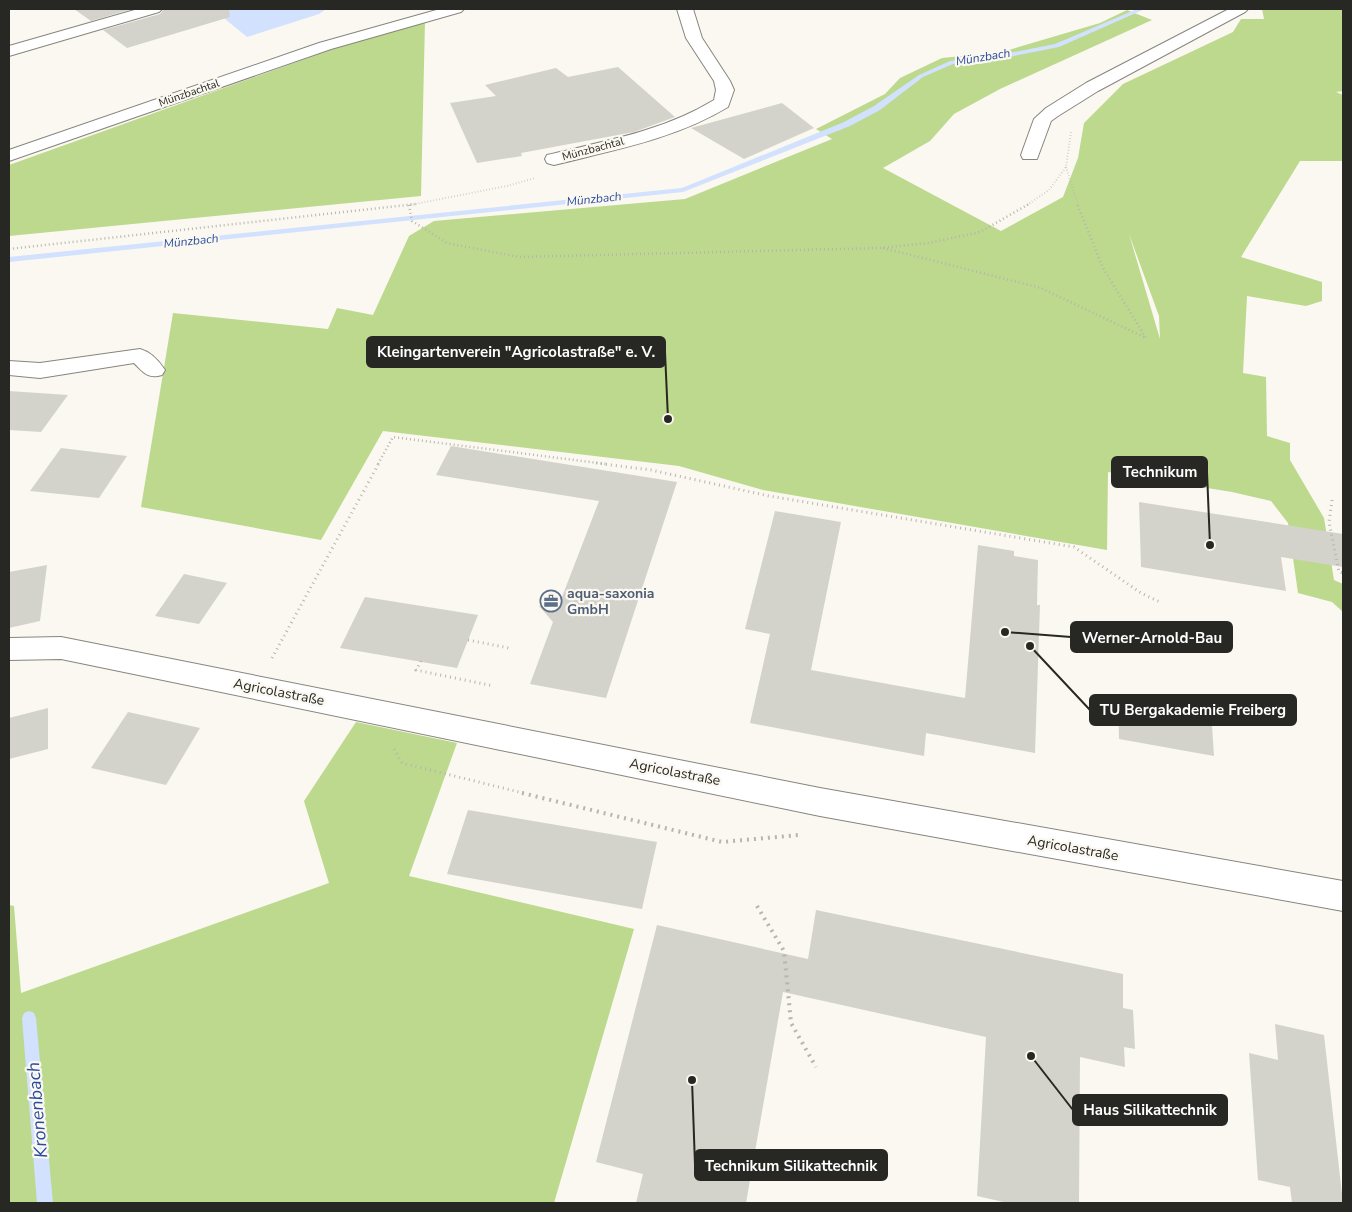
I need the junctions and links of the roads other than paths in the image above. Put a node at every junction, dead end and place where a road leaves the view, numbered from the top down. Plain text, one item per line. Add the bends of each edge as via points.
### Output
1 (154, 9) edge
2 (400, 9) edge
3 (456, 9) edge
4 (685, 9) edge
5 (1240, 9) edge
6 (422, 14) edge
7 (9, 51) edge
8 (1030, 155) dead end
9 (9, 156) edge
10 (554, 159) road end
11 (9, 368) edge
12 (154, 370) dead end
13 (9, 649) edge
14 (1343, 896) edge

1 - 7 street
2 - 6 street
3 - 6 street, Münzbachtal
4 - 10 street, Münzbachtal via 691,33 722,81 725,90 722,103 710,112 670,129
5 - 8 street via 1092,87 1043,119
6 - 9 street, Münzbachtal
11 - 12 street via 53,369 140,356
13 - 14 street, Agricolastraße via 61,648 820,802

